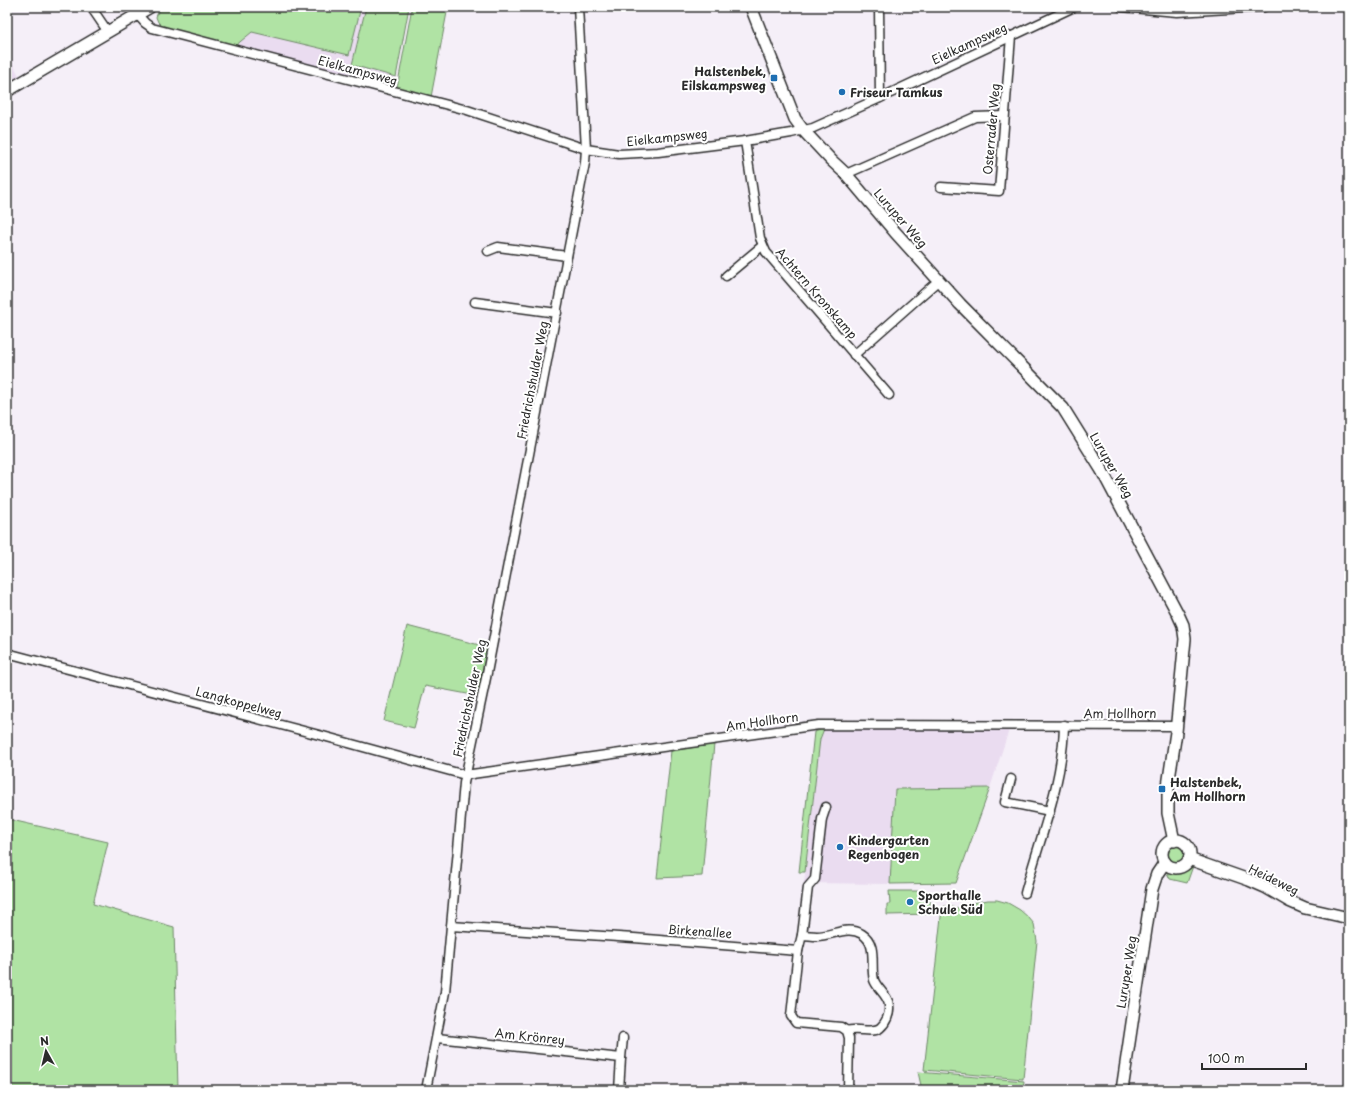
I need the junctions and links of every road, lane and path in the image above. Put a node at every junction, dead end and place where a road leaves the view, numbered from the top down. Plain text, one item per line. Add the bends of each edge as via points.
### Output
1 (91, 7) edge
2 (150, 7) edge
3 (578, 7) edge
4 (751, 7) edge
5 (879, 7) edge
6 (1074, 7) edge
7 (1121, 7) edge
8 (1264, 7) edge
9 (138, 14) junction
10 (108, 32) junction
11 (1011, 36) junction
12 (7, 91) edge
13 (880, 98) junction
14 (1004, 116) junction
15 (803, 130) junction
16 (745, 141) junction
17 (586, 150) junction
18 (846, 174) junction
19 (941, 187) dead end
20 (762, 246) junction
21 (488, 251) dead end
22 (567, 256) junction
23 (726, 276) dead end
24 (939, 280) junction
25 (475, 302) dead end
26 (557, 313) junction
27 (854, 355) junction
28 (889, 395) dead end
29 (7, 653) edge
30 (1064, 725) junction
31 (1177, 726) junction
32 (465, 775) junction
33 (1012, 779) dead end
34 (826, 807) dead end
35 (1050, 811) junction
36 (1174, 841) junction
37 (1189, 859) junction
38 (1165, 862) junction
39 (1025, 893) dead end
40 (1349, 918) edge
41 (451, 926) junction
42 (802, 935) junction
43 (798, 951) junction
44 (847, 1031) junction
45 (437, 1038) junction
46 (623, 1038) dead end
47 (621, 1058) junction
48 (426, 1090) edge
49 (619, 1090) edge
50 (848, 1090) edge
51 (1122, 1090) edge

1 - 10 street
2 - 9 street
3 - 17 street, Friedrichshulder Weg
4 - 15 street, Luruper Weg via 795,119
5 - 13 street
6 - 11 street, Eielkampsweg
7 - 8 street via 1177,12
9 - 10 street
9 - 17 street, Eielkampsweg via 152,28 467,110
10 - 12 street
11 - 13 street, Eielkampsweg
11 - 14 street, Osterrader Weg
13 - 15 street, Eielkampsweg
14 - 18 street via 975,117
14 - 19 street, Osterrader Weg via 998,191
15 - 16 street, Eielkampsweg
15 - 18 street, Luruper Weg
16 - 17 street, Eielkampsweg via 658,152 619,154
16 - 20 street, Achtern Kronskamp
17 - 22 street, Friedrichshulder Weg
18 - 24 street, Luruper Weg
20 - 23 street, Achtern Kronskamp
20 - 27 street, Achtern Kronskamp
21 - 22 street via 498,247
22 - 26 street, Friedrichshulder Weg
24 - 27 street, Achtern Kronskamp
24 - 31 street, Luruper Weg via 1063,408 1101,469 1137,536 1184,630 1185,648
25 - 26 street, Friedrichshulder Weg
26 - 32 street, Friedrichshulder Weg
27 - 28 street, Achtern Kronskamp
29 - 32 street, Langkoppelweg
30 - 31 street, Am Hollhorn
30 - 32 street, Am Hollhorn via 818,725
30 - 35 street via 1058,778
31 - 36 street, Luruper Weg via 1167,796
32 - 41 street, Friedrichshulder Weg
33 - 35 street via 1005,802
34 - 42 street via 822,819 814,880 808,887
35 - 39 street
36 - 37 street via 1187,845 1190,850
36 - 38 street via 1163,848
37 - 38 street via 1183,866 1178,867
37 - 40 street, Heideweg via 1249,880 1305,908
38 - 51 street, Luruper Weg via 1156,874 1152,890
41 - 43 street, Birkenallee
41 - 45 street, Friedrichshulder Weg via 446,992
42 - 43 street
42 - 44 street via 818,936 854,931 868,940 874,981 889,1002 888,1014 886,1021 875,1030
43 - 44 street via 791,1016 796,1023 841,1028
44 - 50 street
45 - 47 street, Am Krönrey
45 - 48 street, Friedrichshulder Weg
46 - 47 street
47 - 49 street

